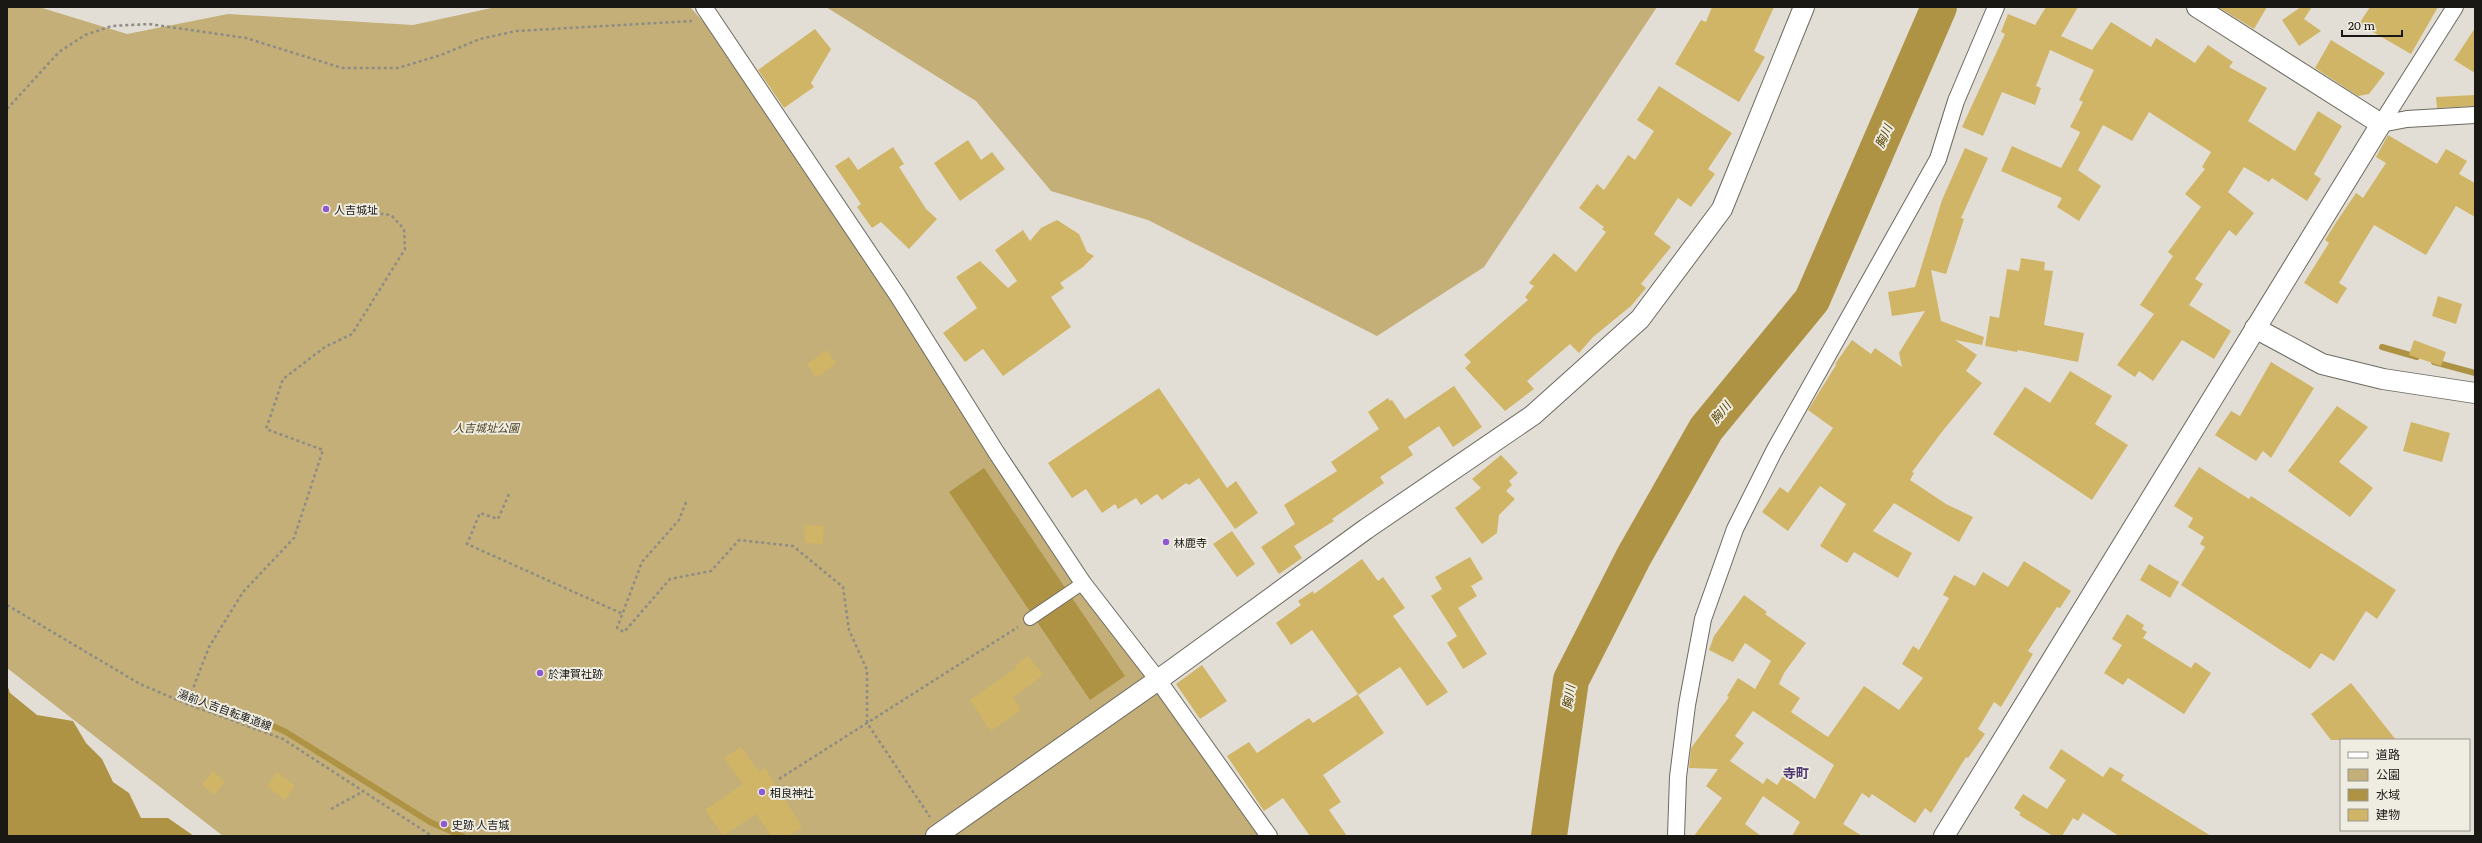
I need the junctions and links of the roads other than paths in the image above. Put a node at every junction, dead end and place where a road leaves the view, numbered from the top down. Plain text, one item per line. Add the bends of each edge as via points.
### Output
1 (1804, 7) edge
2 (1996, 7) edge
3 (2197, 7) edge
4 (2455, 7) edge
5 (708, 13) edge
6 (2475, 115) edge
7 (2381, 124) junction
8 (2255, 328) junction
9 (2475, 393) edge
10 (1077, 587) junction
11 (1030, 619) road end
12 (1158, 680) junction
13 (934, 827) edge
14 (1269, 836) edge
15 (1676, 836) edge
16 (1944, 836) edge

1 - 12 street via 1722,209 1640,319 1533,415 1366,529
2 - 15 street via 1956,101 1938,159 1774,451 1735,529 1703,619 1688,698 1678,778
3 - 7 street
4 - 7 street
5 - 10 street via 898,296
6 - 7 street via 2407,119
7 - 8 street
8 - 9 street via 2322,364 2382,379
8 - 16 street
10 - 11 street
10 - 12 street
12 - 13 street
12 - 14 street

